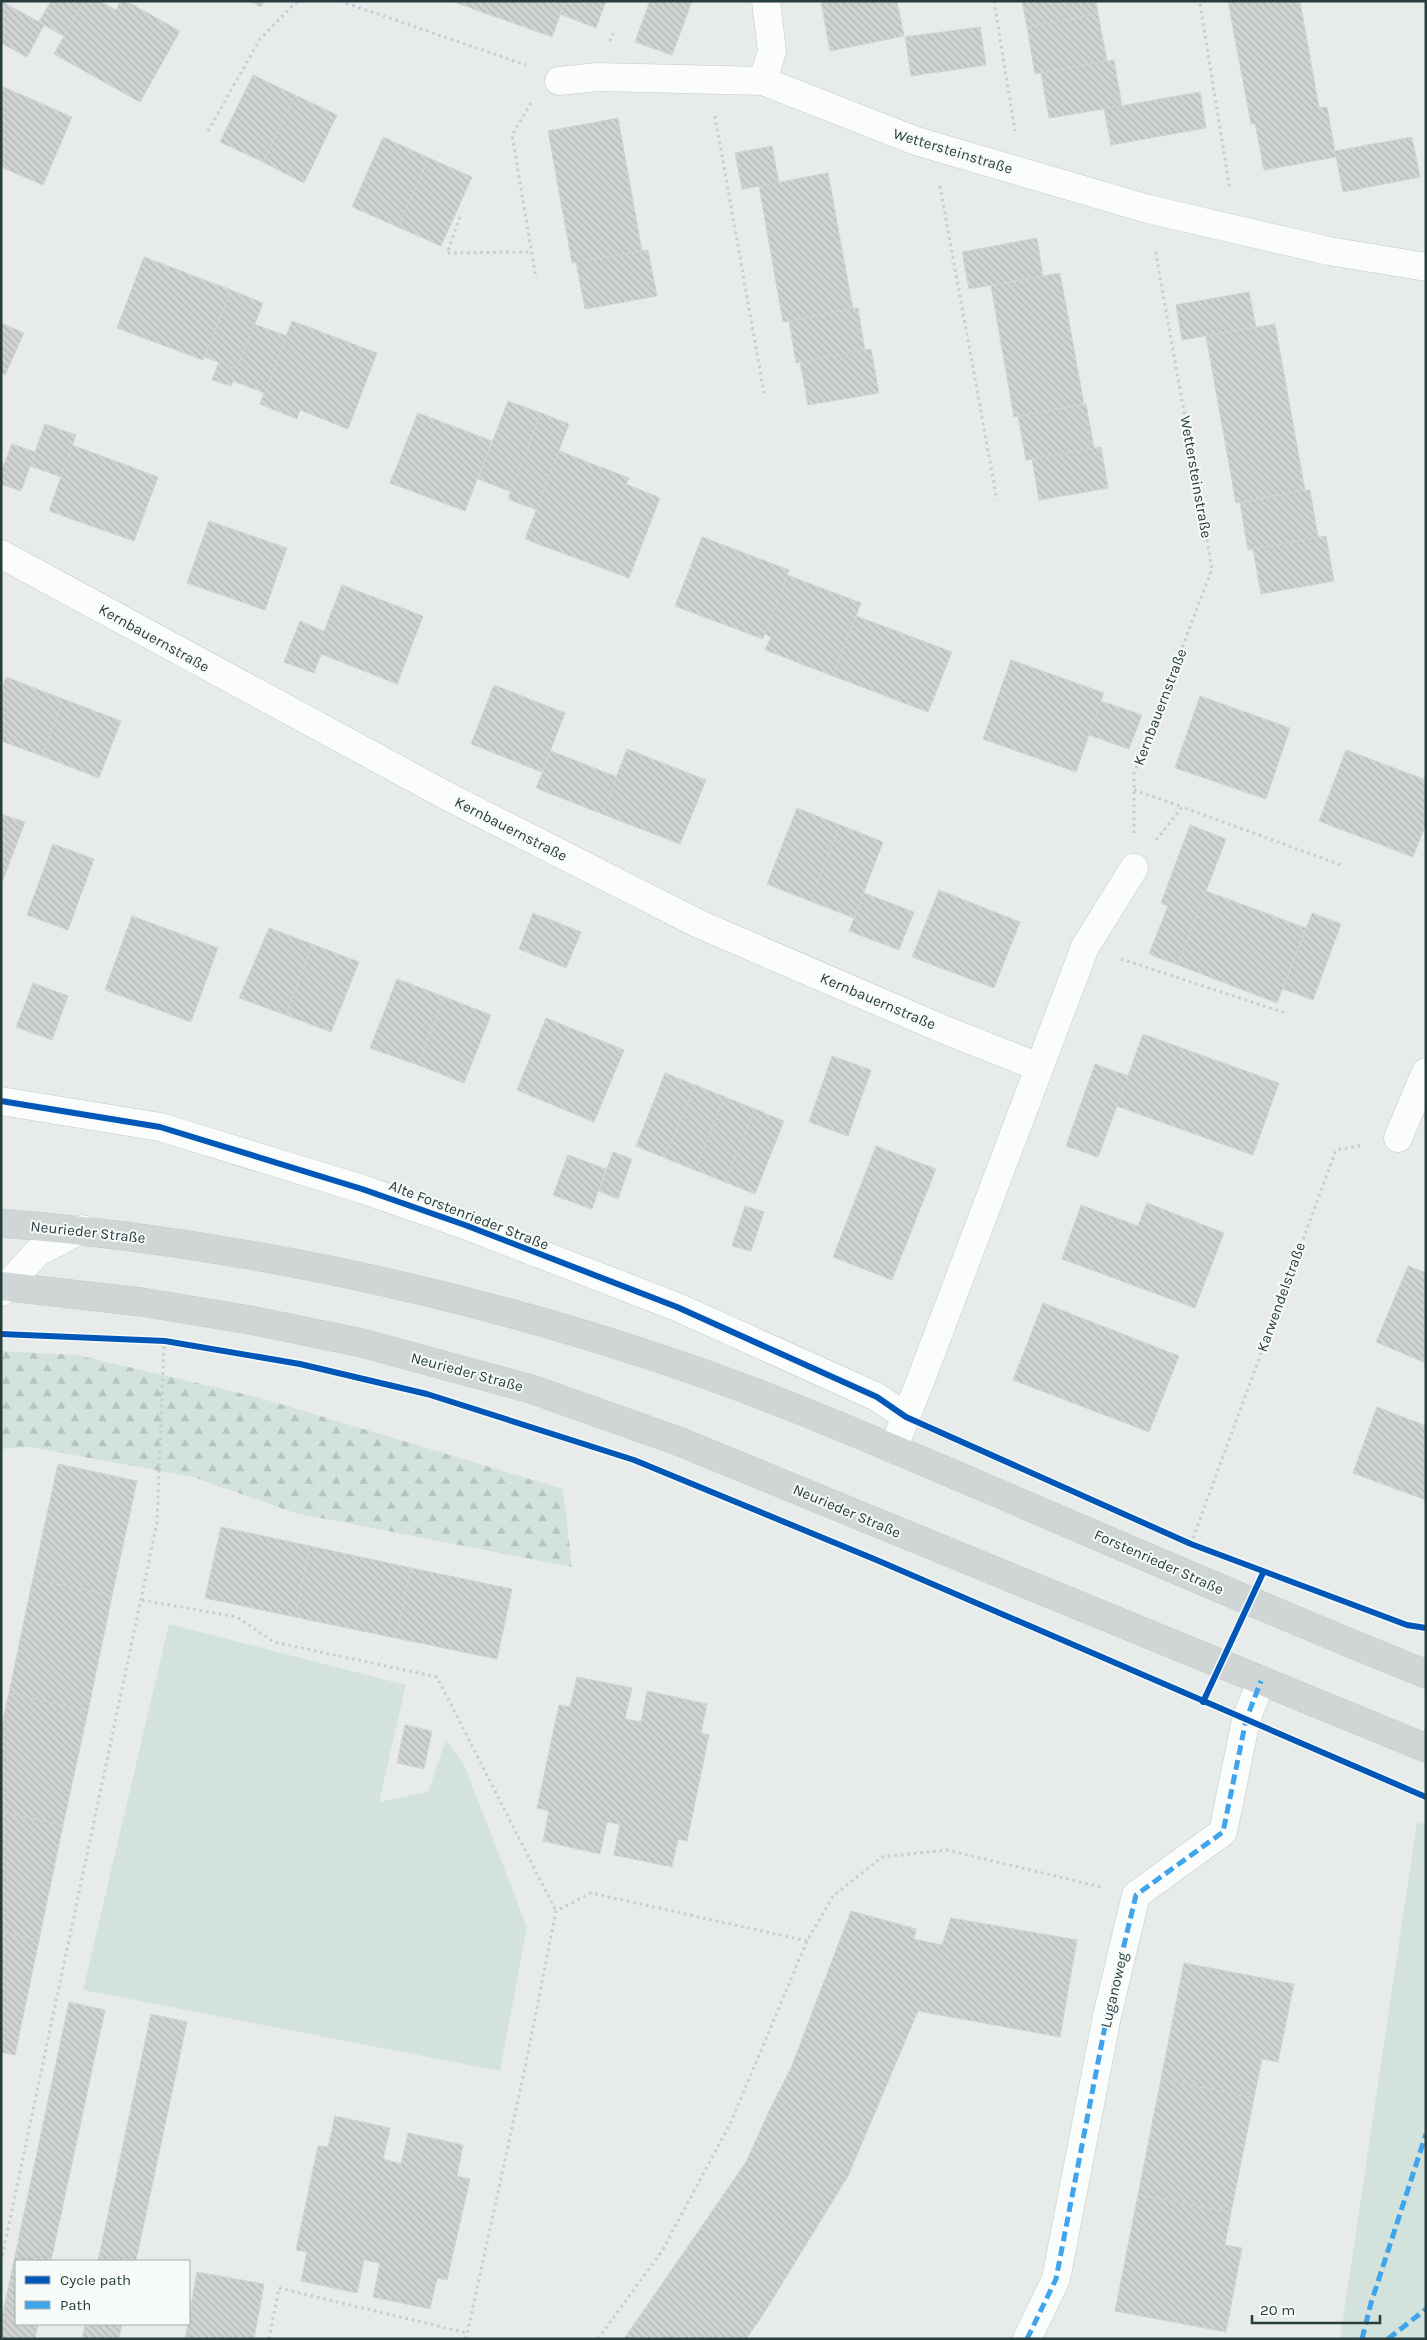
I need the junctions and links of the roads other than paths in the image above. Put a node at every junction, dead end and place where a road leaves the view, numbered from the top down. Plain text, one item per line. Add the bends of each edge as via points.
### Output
1 (766, 1) edge
2 (559, 81) road end
3 (763, 81) junction
4 (1426, 267) edge
5 (1, 554) edge
6 (1134, 868) road end
7 (1039, 1067) junction
8 (1426, 1072) edge
9 (1, 1101) edge
10 (1398, 1138) road end
11 (1, 1223) edge
12 (82, 1230) junction
13 (3, 1288) edge
14 (906, 1417) junction
15 (893, 1449) junction
16 (1426, 1674) edge
17 (1261, 1681) junction
18 (1426, 1748) edge
19 (1027, 2339) edge

1 - 3 street via 772,51
2 - 3 street, Wettersteinstraße via 598,76
3 - 4 street, Wettersteinstraße via 916,141 1148,209 1329,251
5 - 7 street, Kernbauernstraße via 447,796 699,924 944,1030
6 - 7 street via 1085,947
7 - 14 street
8 - 10 street
9 - 14 street, Alte Forstenrieder Straße via 160,1127 362,1189 677,1307 877,1397
11 - 12 main road, Neurieder Straße
12 - 13 street via 38,1252
12 - 15 main road, Neurieder Straße via 254,1255 455,1299 660,1358
13 - 17 main road, Neurieder Straße via 140,1302 250,1320 362,1343 531,1389 678,1441
14 - 15 street
15 - 16 main road, Forstenrieder Straße via 1249,1602
17 - 18 main road
17 - 19 street, Luganoweg via 1246,1720 1223,1832 1136,1895 1107,2016 1056,2279

